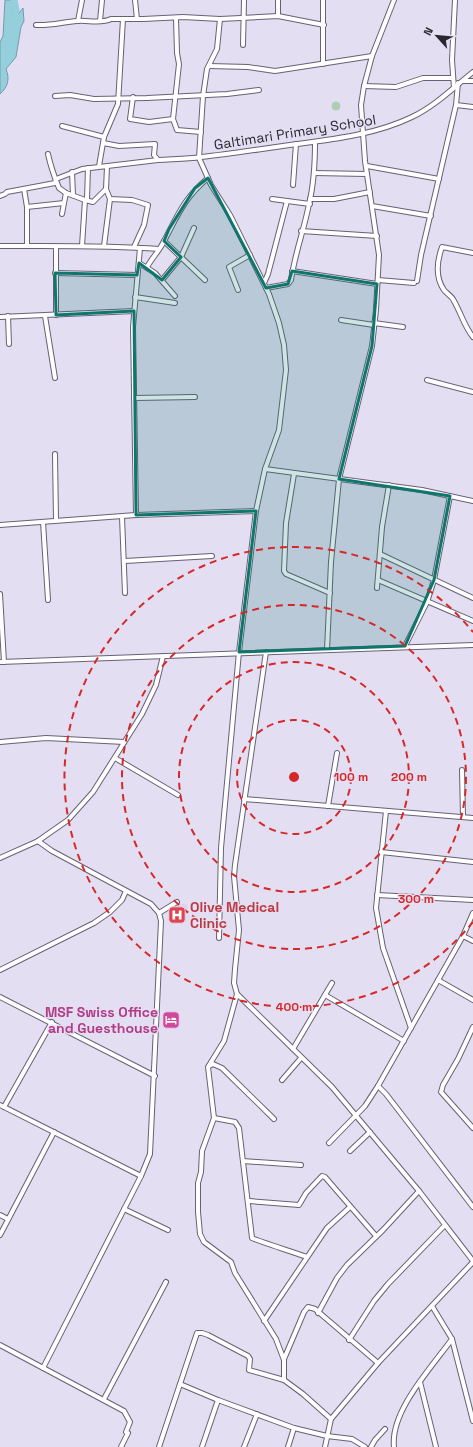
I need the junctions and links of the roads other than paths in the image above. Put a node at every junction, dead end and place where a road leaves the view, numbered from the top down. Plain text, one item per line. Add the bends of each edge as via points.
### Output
1 (82, 0) edge
2 (102, 0) edge
3 (135, 0) edge
4 (244, 0) edge
5 (278, 0) edge
6 (323, 0) edge
7 (394, 0) edge
8 (455, 0) edge
9 (278, 16) junction
10 (176, 18) junction
11 (123, 19) junction
12 (220, 19) junction
13 (244, 19) junction
14 (137, 20) junction
15 (78, 21) junction
16 (100, 21) junction
17 (36, 25) dead end
18 (324, 25) junction
19 (243, 45) dead end
20 (372, 56) junction
21 (323, 64) junction
22 (209, 66) junction
23 (473, 72) edge
24 (453, 78) junction
25 (473, 81) edge
26 (460, 82) junction
27 (364, 86) junction
28 (454, 88) junction
29 (259, 90) dead end
30 (55, 96) dead end
31 (175, 96) junction
32 (203, 96) junction
33 (118, 97) junction
34 (133, 97) junction
35 (456, 104) junction
36 (473, 107) edge
37 (173, 119) junction
38 (62, 126) dead end
39 (201, 132) junction
40 (363, 133) junction
41 (104, 137) junction
42 (315, 142) junction
43 (103, 143) junction
44 (296, 144) junction
45 (48, 154) dead end
46 (199, 158) junction
47 (158, 160) junction
48 (99, 166) junction
49 (367, 166) junction
50 (107, 167) junction
51 (88, 168) junction
52 (72, 172) junction
53 (314, 173) junction
54 (368, 174) junction
55 (208, 178) junction
56 (56, 179) junction
57 (439, 179) junction
58 (293, 185) dead end
59 (24, 189) junction
60 (106, 189) junction
61 (66, 192) junction
62 (370, 192) junction
63 (73, 195) junction
64 (0, 196) edge
65 (110, 199) junction
66 (272, 199) dead end
67 (85, 200) junction
68 (287, 200) junction
69 (310, 201) junction
70 (64, 203) junction
71 (27, 206) junction
72 (372, 206) junction
73 (62, 214) dead end
74 (431, 216) junction
75 (194, 228) dead end
76 (301, 232) junction
77 (377, 236) junction
78 (164, 241) junction
79 (0, 246) edge
80 (27, 246) junction
81 (82, 246) junction
82 (104, 246) junction
83 (56, 247) junction
84 (134, 247) junction
85 (140, 248) junction
86 (158, 249) junction
87 (473, 253) edge
88 (250, 255) junction
89 (181, 257) junction
90 (139, 263) junction
91 (147, 267) junction
92 (292, 271) junction
93 (55, 273) junction
94 (137, 275) junction
95 (162, 280) junction
96 (205, 280) dead end
97 (264, 282) junction
98 (377, 282) junction
99 (266, 288) junction
100 (238, 290) dead end
101 (175, 296) dead end
102 (135, 297) junction
103 (174, 303) dead end
104 (134, 311) junction
105 (56, 315) junction
106 (8, 316) junction
107 (45, 316) junction
108 (0, 317) edge
109 (341, 320) dead end
110 (374, 324) junction
111 (403, 327) dead end
112 (473, 337) edge
113 (9, 344) dead end
114 (55, 378) dead end
115 (428, 380) dead end
116 (473, 392) edge
117 (195, 397) dead end
118 (134, 398) junction
119 (55, 454) dead end
120 (266, 469) junction
121 (294, 474) junction
122 (339, 479) junction
123 (389, 485) junction
124 (450, 496) junction
125 (473, 501) edge
126 (256, 511) junction
127 (136, 515) junction
128 (122, 517) junction
129 (56, 520) junction
130 (43, 522) junction
131 (0, 525) edge
132 (380, 554) junction
133 (212, 556) dead end
134 (125, 562) junction
135 (378, 580) junction
136 (434, 580) junction
137 (377, 588) dead end
138 (125, 593) dead end
139 (330, 593) junction
140 (0, 594) edge
141 (473, 598) edge
142 (48, 600) dead end
143 (427, 602) junction
144 (473, 621) edge
145 (473, 645) edge
146 (405, 646) junction
147 (327, 650) junction
148 (239, 652) junction
149 (266, 652) junction
150 (163, 656) junction
151 (2, 662) edge
152 (0, 742) edge
153 (124, 742) junction
154 (337, 753) dead end
155 (115, 758) junction
156 (462, 770) dead end
157 (178, 796) dead end
158 (244, 799) junction
159 (328, 806) junction
160 (386, 811) junction
161 (463, 816) junction
162 (473, 818) edge
163 (38, 841) junction
164 (381, 852) junction
165 (0, 858) edge
166 (473, 862) edge
167 (126, 891) junction
168 (377, 895) junction
169 (473, 900) edge
170 (176, 902) dead end
171 (159, 913) junction
172 (473, 913) edge
173 (463, 936) junction
174 (219, 938) dead end
175 (473, 941) edge
176 (0, 970) edge
177 (438, 980) junction
178 (332, 983) dead end
179 (237, 994) junction
180 (325, 995) junction
181 (0, 997) edge
182 (473, 1000) edge
183 (52, 1022) junction
184 (473, 1026) edge
185 (411, 1028) junction
186 (404, 1041) junction
187 (293, 1049) junction
188 (301, 1058) junction
189 (208, 1067) junction
190 (155, 1076) junction
191 (282, 1080) dead end
192 (378, 1086) junction
193 (2, 1106) edge
194 (356, 1115) junction
195 (214, 1118) junction
196 (274, 1119) dead end
197 (473, 1128) edge
198 (54, 1132) junction
199 (370, 1132) junction
200 (328, 1143) dead end
201 (350, 1151) dead end
202 (244, 1161) junction
203 (302, 1165) dead end
204 (141, 1176) junction
205 (419, 1191) junction
206 (249, 1201) junction
207 (350, 1207) junction
208 (473, 1207) edge
209 (124, 1209) junction
210 (0, 1215) edge
211 (8, 1219) junction
212 (444, 1226) junction
213 (168, 1230) dead end
214 (0, 1235) edge
215 (376, 1236) junction
216 (307, 1257) junction
217 (473, 1262) edge
218 (166, 1282) dead end
219 (432, 1306) junction
220 (318, 1313) junction
221 (264, 1322) junction
222 (452, 1339) junction
223 (349, 1340) junction
224 (0, 1346) edge
225 (284, 1360) junction
226 (378, 1364) junction
227 (43, 1368) junction
228 (284, 1380) junction
229 (420, 1382) junction
230 (180, 1384) junction
231 (104, 1399) junction
232 (218, 1400) junction
233 (257, 1414) junction
234 (331, 1420) junction
235 (473, 1421) edge
236 (294, 1428) junction
237 (385, 1429) dead end
238 (327, 1436) junction
239 (121, 1447) edge
240 (159, 1447) edge
241 (202, 1447) edge
242 (244, 1447) edge
243 (288, 1447) edge
244 (325, 1447) edge
245 (365, 1447) edge
246 (371, 1447) edge
247 (394, 1447) edge
248 (436, 1447) edge

1 - 15 street
2 - 16 street
3 - 14 street
4 - 13 street
5 - 9 street
6 - 18 street
7 - 20 street
8 - 24 street
9 - 13 street
9 - 18 street
10 - 12 street
10 - 14 street
10 - 31 street via 176,53 179,64
11 - 14 street
11 - 16 street via 111,18
11 - 33 street
12 - 13 street
12 - 22 street via 217,49
13 - 19 street
15 - 16 street
15 - 17 street via 48,26
18 - 21 street
20 - 21 street
20 - 27 street
21 - 22 street via 276,71
22 - 32 street
23 - 26 street, Galtimari Primary School
24 - 27 street via 423,78 396,87
24 - 28 street
25 - 26 street
26 - 28 street, Galtimari Primary School
26 - 35 street
27 - 40 street
28 - 40 street, Galtimari Primary School via 413,117 390,127
29 - 32 street
30 - 33 street via 70,95 94,99
31 - 32 street
31 - 34 street
31 - 37 street
32 - 39 street
33 - 34 street
33 - 41 street via 115,112
34 - 37 street via 130,119 156,122
35 - 36 street
35 - 57 street
37 - 39 street via 177,130
38 - 41 street
39 - 46 street
40 - 42 street, Galtimari Primary School
40 - 49 street
41 - 43 street
42 - 44 street, Galtimari Primary School
42 - 53 street
43 - 47 street via 119,146 155,144 154,155
43 - 48 street
44 - 46 street, Galtimari Primary School
44 - 58 street
45 - 56 street via 52,176
46 - 47 street, Galtimari Primary School
46 - 55 street
47 - 50 street, Galtimari Primary School
48 - 50 street, Galtimari Primary School
48 - 51 street, Galtimari Primary School
49 - 54 street
49 - 57 street
50 - 60 street
51 - 52 street, Galtimari Primary School
51 - 67 street
52 - 56 street, Galtimari Primary School
52 - 63 street
53 - 54 street
53 - 69 street
54 - 62 street
55 - 78 street via 181,207
55 - 88 street
56 - 59 street, Galtimari Primary School via 55,183
56 - 61 street via 59,188
57 - 74 street
59 - 64 street via 6,192
59 - 71 street
60 - 65 street
60 - 67 street via 93,202
61 - 63 street
61 - 70 street
62 - 69 street
62 - 72 street
63 - 67 street
65 - 82 street
65 - 84 street via 148,204 144,226
66 - 68 street
67 - 81 street
68 - 69 street
68 - 97 street
69 - 76 street
70 - 71 street
70 - 73 street
71 - 80 street
72 - 74 street
72 - 77 street
74 - 98 street via 416,282
75 - 89 street
76 - 77 street
76 - 92 street
77 - 98 street
78 - 86 street
78 - 89 street
79 - 80 street
80 - 83 street
81 - 82 street
81 - 83 street
82 - 84 street
83 - 93 street
84 - 85 street
85 - 86 street
85 - 90 street
86 - 91 street
87 - 112 street via 442,247 437,270 444,290 454,299
88 - 97 street
88 - 100 street via 229,267
89 - 95 street
89 - 96 street
90 - 91 street
90 - 94 street
91 - 95 street
92 - 98 street
92 - 99 street via 288,284
93 - 94 street
93 - 105 street
94 - 102 street
95 - 101 street
97 - 99 street
98 - 110 street
99 - 120 street via 280,322 286,370 279,430
102 - 103 street
102 - 104 street
104 - 105 street
104 - 118 street
105 - 107 street
106 - 107 street
106 - 108 street
106 - 113 street
107 - 114 street
109 - 110 street
110 - 111 street
110 - 122 street via 372,346
115 - 116 street
117 - 118 street
118 - 127 street
119 - 129 street
120 - 121 street
120 - 126 street
121 - 122 street
121 - 139 street via 286,523 284,571
122 - 123 street
122 - 139 street via 330,562
123 - 124 street
123 - 132 street
124 - 125 street
124 - 136 street
126 - 127 street
126 - 148 street
127 - 128 street
128 - 129 street
128 - 134 street
129 - 130 street
130 - 131 street
130 - 142 street
132 - 135 street
132 - 136 street
133 - 134 street
134 - 138 street
135 - 137 street
135 - 143 street
136 - 141 street
136 - 143 street
139 - 147 street
140 - 151 street
143 - 144 street
143 - 146 street
145 - 146 street
146 - 147 street
147 - 149 street
148 - 149 street
148 - 150 street
148 - 174 street via 221,848
149 - 158 street
150 - 151 street
150 - 153 street via 156,685
152 - 153 street via 46,738
153 - 155 street
154 - 159 street
155 - 157 street
155 - 163 street via 93,792 68,820
156 - 161 street
158 - 159 street
158 - 179 street via 234,876 239,930 234,983
159 - 160 street
160 - 161 street
160 - 164 street
161 - 162 street
163 - 165 street
163 - 167 street
164 - 166 street
164 - 168 street
167 - 171 street via 151,904
167 - 176 street via 122,900 110,912 94,923
168 - 169 street
168 - 185 street via 376,908 383,948
170 - 171 street
171 - 190 street via 161,922
172 - 173 street
173 - 175 street
173 - 177 street
177 - 182 street
177 - 185 street
178 - 180 street
179 - 187 street
179 - 189 street via 224,1041
180 - 186 street
180 - 187 street
181 - 183 street
183 - 190 street
183 - 193 street
184 - 197 street via 441,1092
185 - 186 street
186 - 192 street
187 - 188 street
188 - 191 street
188 - 194 street via 332,1087
189 - 195 street
189 - 196 street via 213,1064 222,1068
190 - 204 street via 150,1154
192 - 194 street
192 - 208 street
193 - 198 street
194 - 199 street
194 - 200 street
195 - 202 street via 238,1124
195 - 221 street via 202,1151 198,1183 200,1234 210,1248 231,1262
198 - 204 street
198 - 211 street
199 - 201 street
199 - 205 street
202 - 203 street
202 - 206 street
204 - 209 street
205 - 212 street
205 - 215 street
206 - 207 street via 299,1205 322,1176
206 - 216 street via 254,1240 270,1243
207 - 215 street
207 - 216 street via 327,1228
209 - 213 street
209 - 227 street
210 - 211 street
211 - 214 street
212 - 217 street
212 - 223 street via 388,1284
215 - 220 street via 347,1264
216 - 221 street
217 - 219 street
218 - 231 street
219 - 222 street
219 - 226 street
220 - 223 street
220 - 225 street via 308,1307 304,1312
221 - 225 street via 276,1339
222 - 229 street
222 - 235 street
223 - 226 street
224 - 227 street
225 - 228 street
226 - 234 street
227 - 231 street
228 - 230 street via 249,1370 248,1356 202,1333 197,1333
228 - 234 street
229 - 247 street via 396,1424
229 - 248 street
230 - 232 street
230 - 240 street
231 - 239 street via 124,1411 129,1418 126,1432 128,1433
232 - 233 street
232 - 241 street
233 - 236 street
233 - 242 street
234 - 238 street
236 - 238 street
236 - 243 street
237 - 246 street
238 - 244 street
238 - 245 street via 352,1439

